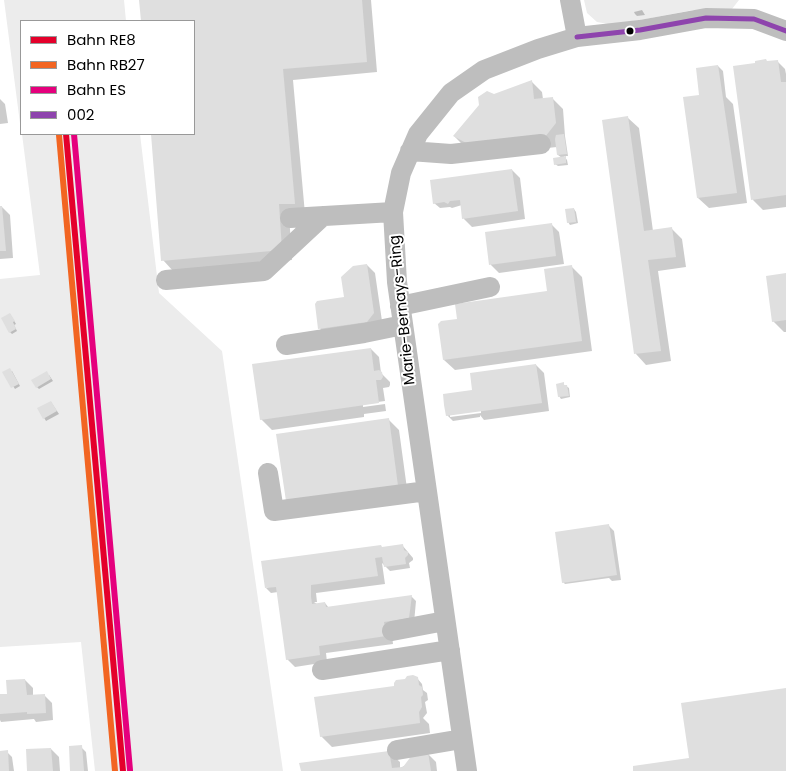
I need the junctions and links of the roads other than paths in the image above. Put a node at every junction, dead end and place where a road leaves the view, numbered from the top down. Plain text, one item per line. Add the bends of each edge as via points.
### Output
1 (570, 0) edge
2 (786, 32) edge
3 (577, 37) junction
4 (540, 144) dead end
5 (410, 151) junction
6 (393, 212) junction
7 (323, 216) junction
8 (290, 218) dead end
9 (166, 280) dead end
10 (490, 287) dead end
11 (401, 316) junction
12 (286, 345) dead end
13 (268, 473) dead end
14 (427, 492) junction
15 (445, 620) junction
16 (392, 631) dead end
17 (450, 650) junction
18 (322, 670) dead end
19 (462, 739) junction
20 (397, 750) dead end
21 (467, 771) edge

1 - 3 street
2 - 3 street, Marie-Bernays-Ring via 754,20 706,18
3 - 5 street, Marie-Bernays-Ring via 484,70 451,93 418,134
4 - 5 street via 459,153
5 - 6 street, Marie-Bernays-Ring via 401,173
6 - 7 street
6 - 11 street, Marie-Bernays-Ring
7 - 8 street
7 - 9 street via 264,271
10 - 11 street
11 - 12 street
11 - 14 street, Marie-Bernays-Ring
13 - 14 street via 274,510
14 - 15 street, Marie-Bernays-Ring
15 - 16 street
15 - 17 street, Marie-Bernays-Ring
17 - 18 street
17 - 19 street, Marie-Bernays-Ring
19 - 20 street
19 - 21 street, Marie-Bernays-Ring

